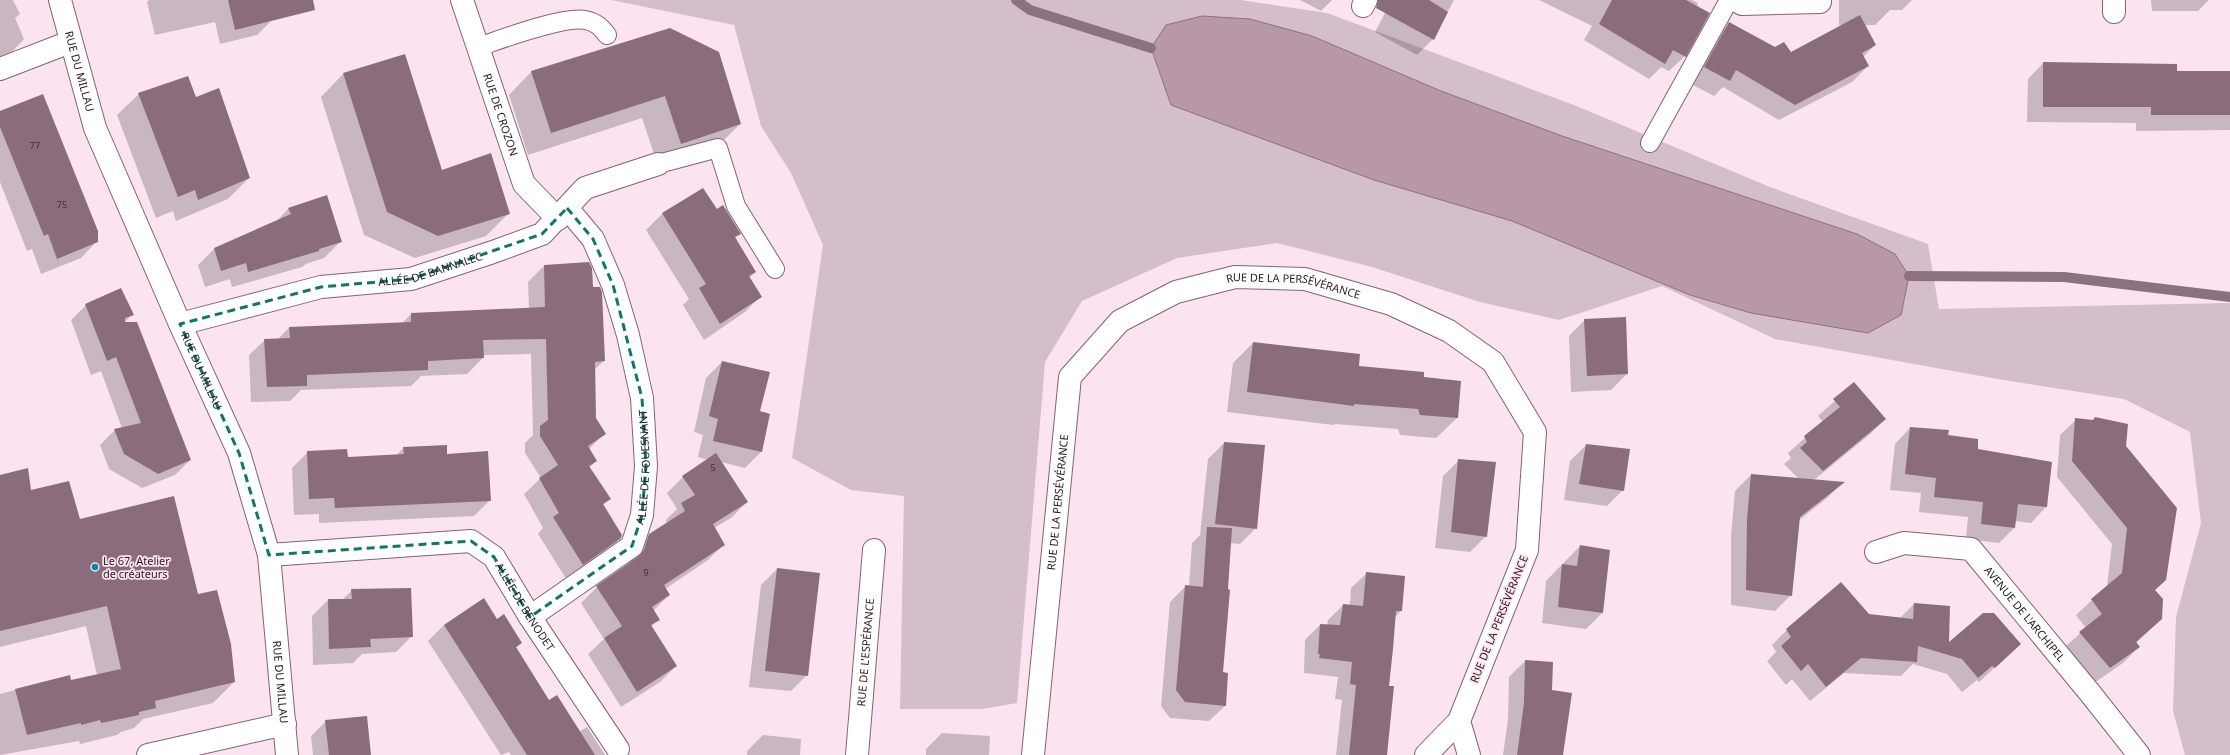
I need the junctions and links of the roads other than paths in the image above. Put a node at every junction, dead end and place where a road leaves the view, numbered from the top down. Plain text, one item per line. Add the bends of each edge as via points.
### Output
1 (60, 0) edge
2 (462, 0) edge
3 (1737, 1) edge
4 (1820, 2) dead end
5 (607, 35) dead end
6 (70, 42) junction
7 (478, 47) junction
8 (0, 69) edge
9 (1650, 143) dead end
10 (658, 164) joint
11 (563, 214) junction
12 (775, 269) dead end
13 (180, 324) junction
14 (874, 550) dead end
15 (1876, 552) dead end
16 (269, 555) junction
17 (530, 616) junction
18 (1459, 721) junction
19 (284, 724) junction
20 (618, 749) dead end
21 (148, 755) edge
22 (287, 755) edge
23 (857, 755) edge
24 (1033, 755) edge
25 (1426, 755) edge
26 (1469, 755) edge
27 (2139, 755) edge

1 - 6 street, RUE DU MILLAU
2 - 7 street, RUE DE CROZON
3 - 4 street
3 - 9 lane
5 - 7 lane via 600,25 585,20 564,21
6 - 8 street
6 - 13 street, RUE DU MILLAU via 95,128
7 - 11 street, RUE DE CROZON via 524,184
10 - 11 street, ALLÉE DE BANNALEC via 585,188
10 - 12 lane via 718,148 736,206
11 - 13 street, ALLÉE DE BANNALEC via 542,234 411,279 321,287
11 - 17 street, ALLÉE DE FOUESNANT via 593,239 613,284 628,335 642,398 646,466 642,515 632,546
13 - 16 street, RUE DU MILLAU via 239,452
14 - 23 street, RUE DE L'ESPÉRANCE
15 - 27 street, AVENUE DE L'ARCHIPEL via 1904,543 1972,549
16 - 17 street, ALLÉE DE BÉNODET via 471,541 494,557
16 - 19 street, RUE DU MILLAU
17 - 20 street, ALLÉE DE BÉNODET
18 - 24 street, RUE DE LA PERSÉVÉRANCE via 1527,550 1535,432 1493,362 1449,331 1391,304 1305,279 1235,277 1176,292 1120,321 1070,377
18 - 25 street
18 - 26 street
19 - 21 street
19 - 22 street, RUE DU MILLAU

